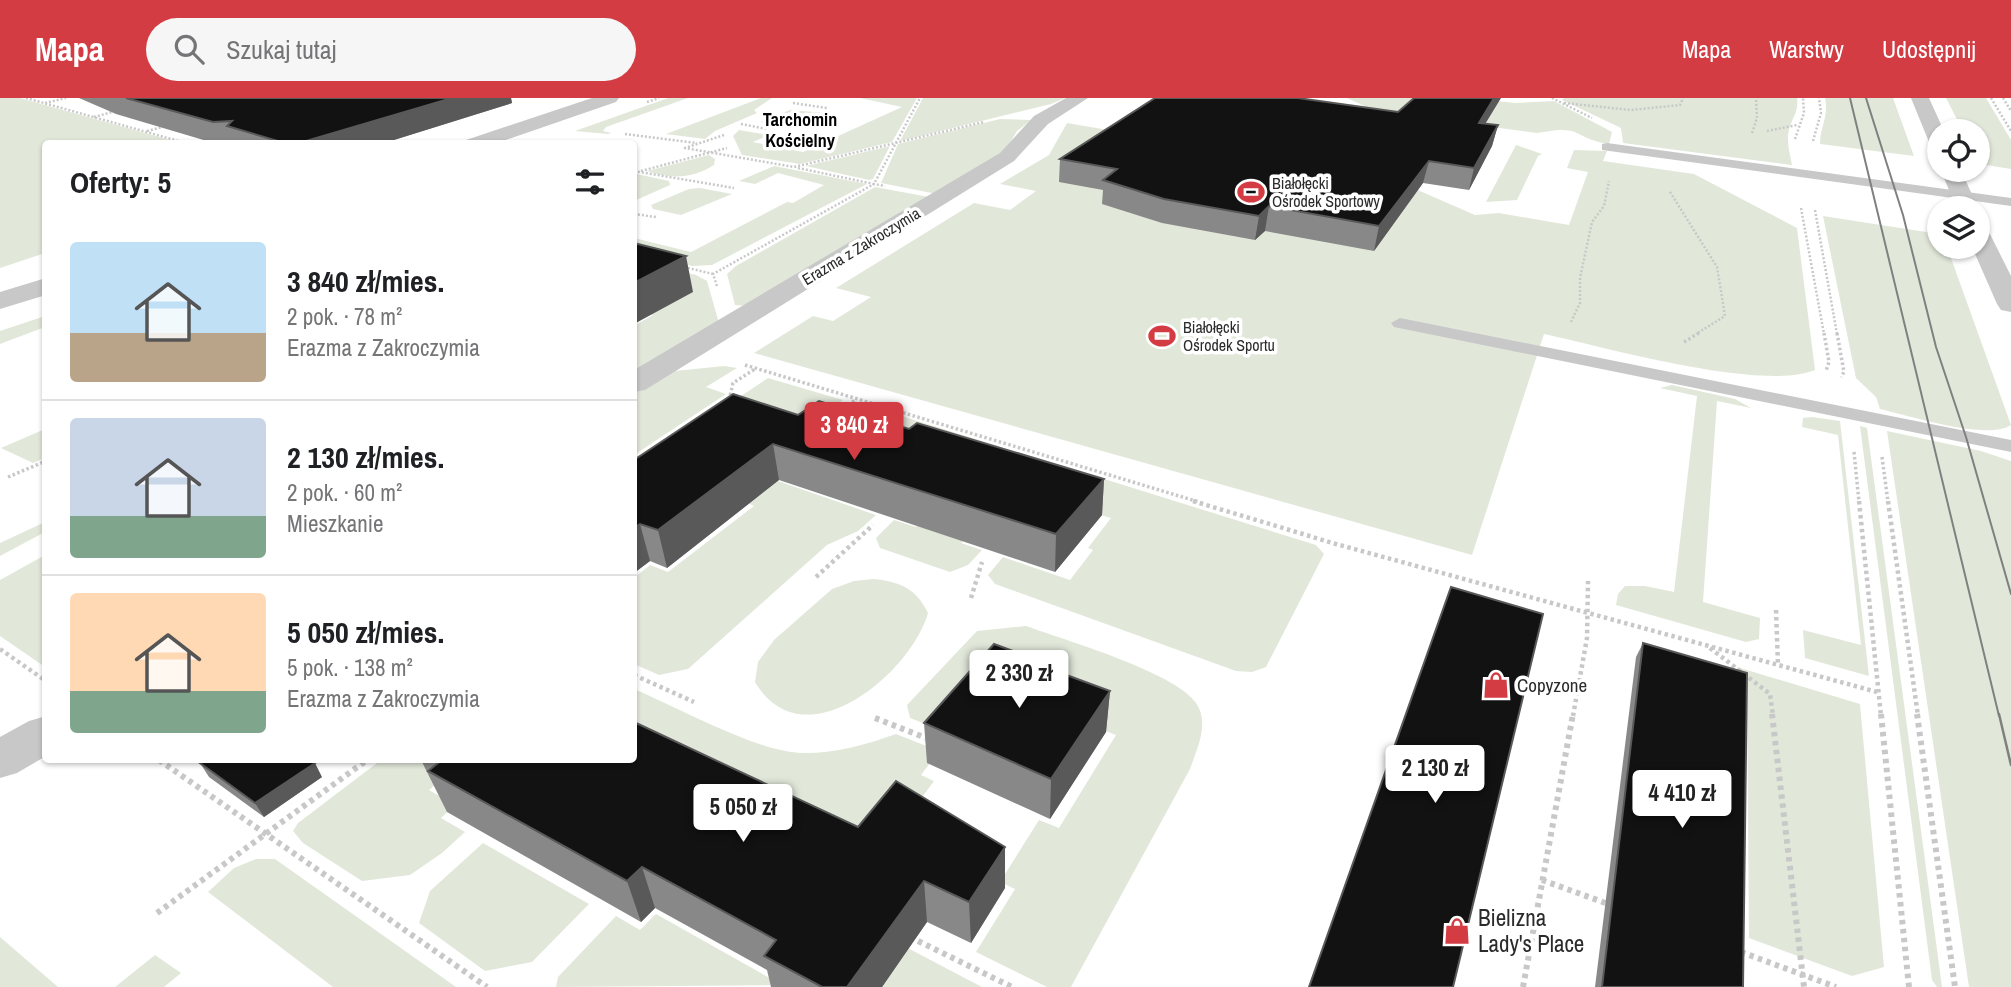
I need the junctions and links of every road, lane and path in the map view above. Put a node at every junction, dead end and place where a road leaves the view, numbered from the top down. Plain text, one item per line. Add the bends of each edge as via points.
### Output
1 (26, 98) edge
2 (66, 98) edge
3 (610, 98) edge
4 (920, 98) edge
5 (1079, 98) edge
6 (1683, 98) edge
7 (1756, 98) edge
8 (1803, 98) edge
9 (1819, 98) edge
10 (1920, 98) edge
11 (1991, 98) edge
12 (2003, 98) edge
13 (44, 103) junction
14 (793, 103) dead end
15 (1563, 103) dead end
16 (827, 108) dead end
17 (125, 109) dead end
18 (2011, 111) edge
19 (93, 117) junction
20 (1929, 119) edge
21 (984, 122) dead end
22 (741, 124) dead end
23 (167, 126) edge
24 (767, 130) dead end
25 (146, 131) junction
26 (2011, 131) edge
27 (625, 134) dead end
28 (1752, 134) dead end
29 (724, 135) dead end
30 (176, 140) edge
31 (484, 140) edge
32 (698, 143) junction
33 (895, 143) junction
34 (1796, 144) dead end
35 (1814, 146) dead end
36 (1607, 147) dead end
37 (727, 148) dead end
38 (709, 153) junction
39 (794, 167) junction
40 (637, 171) edge
41 (637, 172) edge
42 (1611, 176) dead end
43 (734, 188) dead end
44 (1668, 189) dead end
45 (1927, 196) edge
46 (1810, 202) dead end
47 (1990, 202) edge
48 (2011, 202) edge
49 (1816, 208) dead end
50 (637, 214) edge
51 (656, 217) dead end
52 (1990, 259) edge
53 (676, 265) edge
54 (713, 274) dead end
55 (42, 287) edge
56 (0, 301) edge
57 (2011, 304) edge
58 (1400, 323) dead end
59 (1570, 325) dead end
60 (1680, 345) dead end
61 (690, 349) junction
62 (755, 368) junction
63 (1828, 368) dead end
64 (1844, 372) junction
65 (1824, 373) dead end
66 (637, 381) edge
67 (1831, 384) junction
68 (856, 399) junction
69 (729, 400) junction
70 (743, 404) edge
71 (719, 407) edge
72 (839, 413) edge
73 (1851, 413) junction
74 (1876, 419) junction
75 (2011, 446) edge
76 (42, 463) edge
77 (8, 477) dead end
78 (873, 525) dead end
79 (982, 562) dead end
80 (816, 577) dead end
81 (1588, 581) dead end
82 (971, 597) dead end
83 (1776, 610) dead end
84 (1587, 613) junction
85 (1706, 645) junction
86 (0, 649) edge
87 (1778, 665) junction
88 (637, 676) edge
89 (42, 678) edge
90 (1877, 692) junction
91 (695, 702) dead end
92 (875, 718) dead end
93 (42, 735) edge
94 (926, 738) edge
95 (0, 760) edge
96 (163, 763) edge
97 (363, 763) edge
98 (264, 835) junction
99 (1542, 880) junction
100 (1618, 908) edge
101 (158, 912) dead end
102 (900, 932) edge
103 (1731, 949) edge
104 (1804, 975) junction
105 (487, 987) edge
106 (1012, 987) edge
107 (1523, 987) edge
108 (1804, 987) edge
109 (1836, 987) edge
110 (1909, 987) edge
111 (1955, 987) edge

1 - 13 path
2 - 13 path
3 - 31 street
4 - 33 path
5 - 61 street, Erazma z Zakroczymia via 1041,120 1007,157
6 - 15 path via 1680,105 1656,110
7 - 28 path
8 - 34 path
9 - 35 path via 1821,113 1812,136
10 - 20 street
11 - 26 path
12 - 18 path
13 - 19 path
14 - 16 path
17 - 19 path
19 - 25 path
21 - 33 path
22 - 24 path
23 - 25 path
25 - 30 path
27 - 32 path
29 - 32 path
32 - 38 path via 685,148
33 - 39 path
33 - 39 path via 874,184
36 - 45 lane
37 - 38 path
38 - 39 path
38 - 40 path
41 - 43 path
42 - 59 path via 1604,206 1592,222 1580,278 1580,303
44 - 60 path via 1717,267 1725,316
46 - 63 path via 1801,206 1801,211
47 - 48 lane
49 - 64 path
50 - 51 path
52 - 57 street
53 - 54 path
55 - 56 street
58 - 73 lane
61 - 62 path
61 - 66 street, Erazma z Zakroczymia
62 - 68 path
62 - 69 path via 733,383
64 - 67 path
64 - 74 path via 1870,399
65 - 67 path
67 - 73 path
68 - 72 path
68 - 84 path via 1336,544
69 - 70 path
69 - 71 path
73 - 74 lane
73 - 90 path
74 - 75 lane
74 - 111 path
76 - 77 path
78 - 80 path
79 - 82 path
81 - 84 path
83 - 87 path
84 - 85 path
84 - 99 path via 1587,638
85 - 87 path
85 - 104 path via 1770,694
86 - 89 path
87 - 90 path
88 - 91 path
90 - 110 path
92 - 94 path
93 - 95 street
96 - 98 path
97 - 98 path
98 - 101 path
98 - 105 path via 379,908
99 - 100 path
99 - 107 path
102 - 106 path
103 - 104 path
104 - 108 path
104 - 109 path

